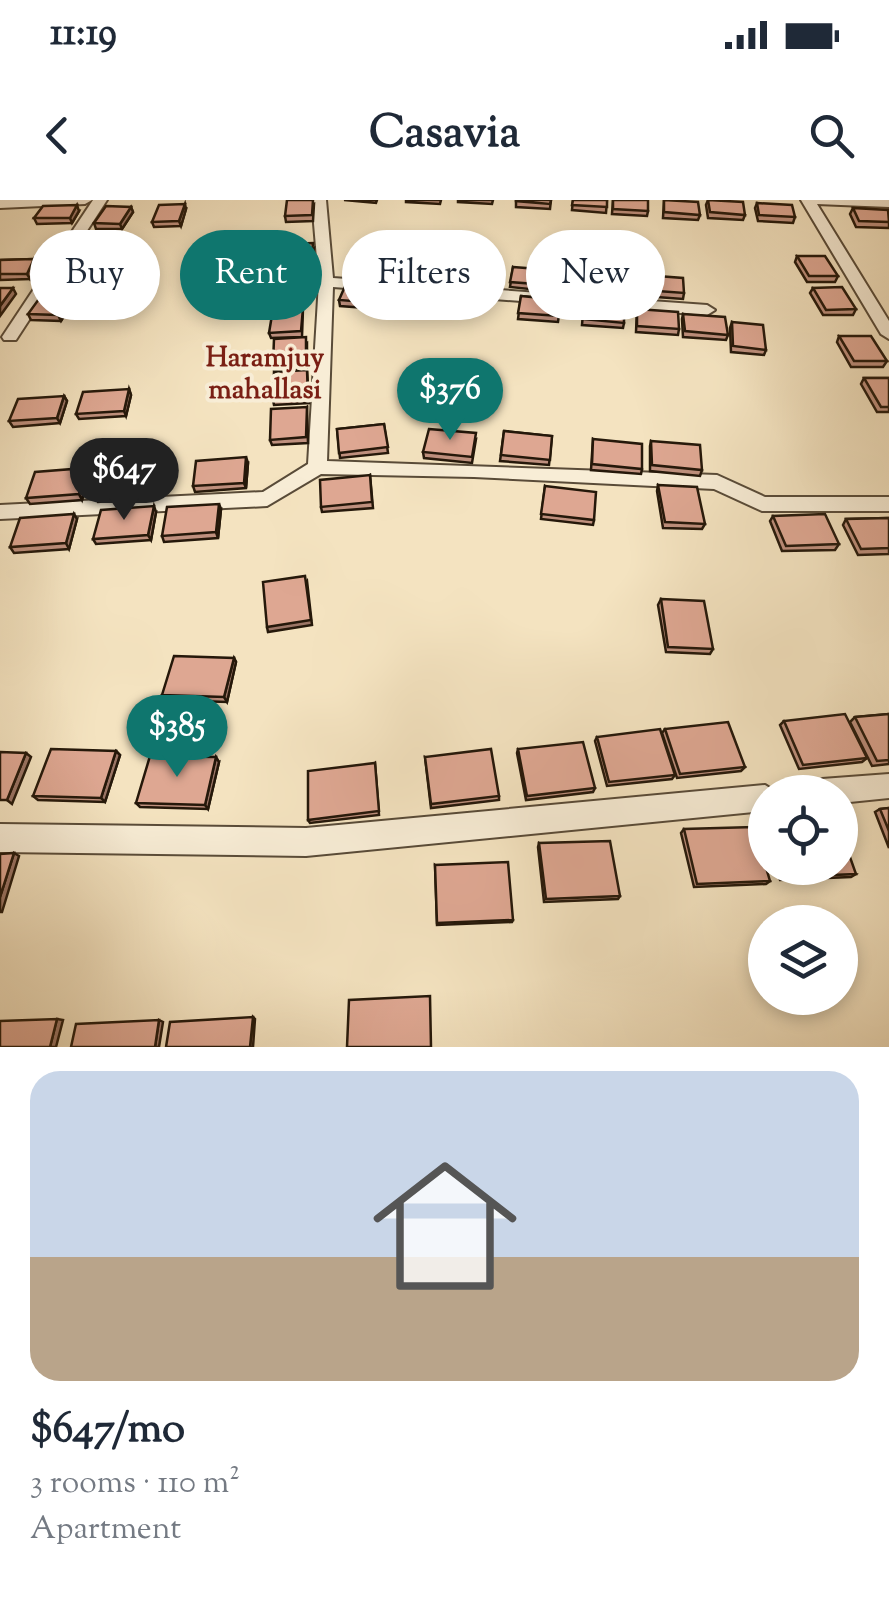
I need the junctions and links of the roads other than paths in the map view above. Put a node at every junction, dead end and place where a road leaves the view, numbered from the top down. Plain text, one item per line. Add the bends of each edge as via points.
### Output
1 (85, 200) edge
2 (100, 200) edge
3 (319, 200) edge
4 (810, 200) edge
5 (889, 203) edge
6 (0, 204) edge
7 (326, 282) junction
8 (707, 310) dead end
9 (888, 329) edge
10 (10, 337) dead end
11 (317, 467) junction
12 (889, 504) edge
13 (0, 512) edge
14 (889, 786) edge
15 (858, 789) edge
16 (748, 800) edge
17 (0, 838) edge

1 - 6 street
2 - 10 street
3 - 7 street
4 - 5 street
4 - 9 street
7 - 8 street
7 - 11 street
11 - 12 street via 717,482 762,504
11 - 13 street via 267,498
14 - 15 street
16 - 17 street via 306,842

